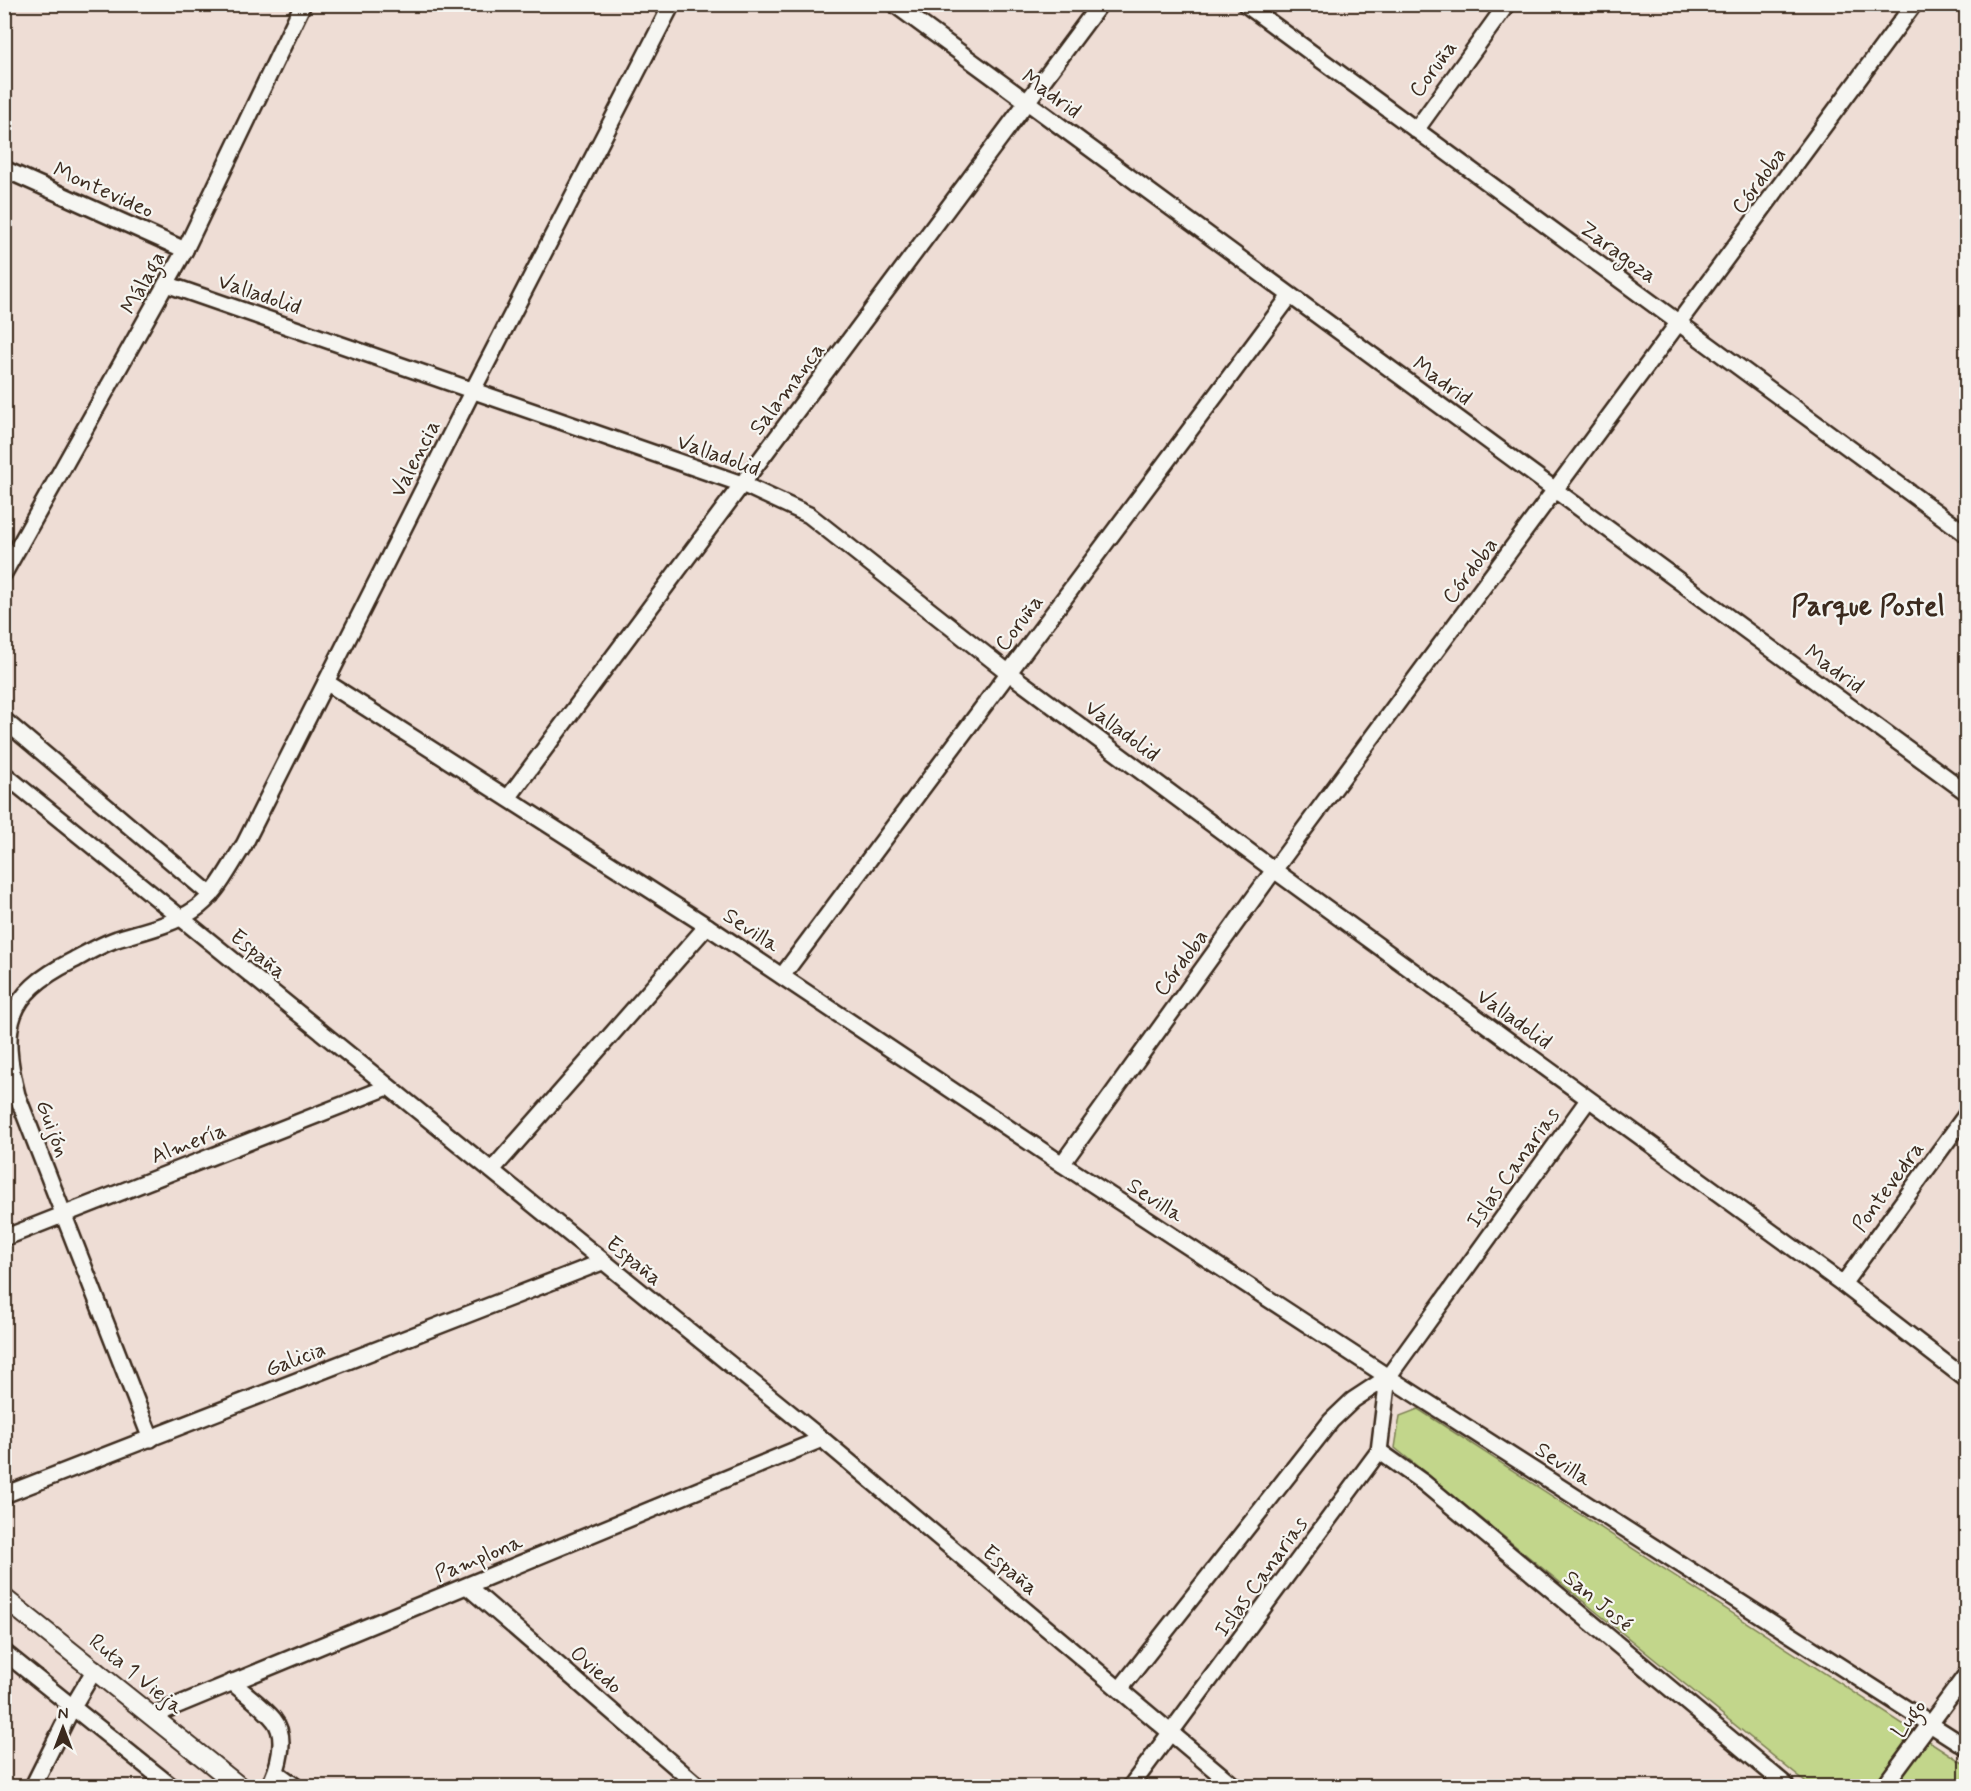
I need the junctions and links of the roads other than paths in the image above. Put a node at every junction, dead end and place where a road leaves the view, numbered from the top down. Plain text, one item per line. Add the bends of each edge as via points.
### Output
1 (303, 4) edge
2 (672, 4) edge
3 (894, 4) edge
4 (1100, 4) edge
5 (1245, 4) edge
6 (1507, 4) edge
7 (1914, 4) edge
8 (1027, 102) junction
9 (1416, 130) junction
10 (4, 169) edge
11 (185, 250) junction
12 (166, 284) junction
13 (1290, 296) junction
14 (1680, 324) junction
15 (473, 390) junction
16 (742, 484) junction
17 (1556, 491) junction
18 (1966, 532) edge
19 (4, 573) edge
20 (1009, 673) junction
21 (326, 682) junction
22 (4, 720) edge
23 (4, 774) edge
24 (1966, 792) edge
25 (508, 798) junction
26 (1274, 870) junction
27 (211, 895) junction
28 (180, 918) junction
29 (706, 926) junction
30 (782, 976) junction
31 (388, 1087) junction
32 (1588, 1100) junction
33 (1966, 1115) edge
34 (1062, 1164) junction
35 (492, 1170) junction
36 (63, 1215) junction
37 (4, 1238) edge
38 (602, 1262) junction
39 (1843, 1284) junction
40 (1388, 1377) junction
41 (1966, 1379) edge
42 (151, 1438) junction
43 (822, 1440) junction
44 (1379, 1451) junction
45 (4, 1495) edge
46 (467, 1586) junction
47 (4, 1598) edge
48 (4, 1652) edge
49 (95, 1670) junction
50 (1966, 1676) edge
51 (232, 1682) junction
52 (1120, 1689) junction
53 (72, 1708) junction
54 (151, 1716) junction
55 (1932, 1725) junction
56 (1170, 1735) junction
57 (1966, 1747) edge
58 (276, 1773) junction
59 (33, 1786) edge
60 (171, 1786) edge
61 (239, 1786) edge
62 (269, 1786) edge
63 (295, 1786) edge
64 (698, 1786) edge
65 (1131, 1786) edge
66 (1234, 1786) edge
67 (1787, 1786) edge
68 (1884, 1786) edge

1 - 11 street, Málaga
2 - 15 street, Valencia
3 - 8 street, Madrid
4 - 8 street, Salamanca
5 - 9 street, Zaragoza
6 - 9 street, Coruña
7 - 14 street, Córdoba
8 - 13 street, Madrid
8 - 16 street, Salamanca
9 - 14 street, Zaragoza
10 - 11 street, Montevideo
11 - 12 street, Málaga
12 - 15 street, Valladolid
12 - 19 street, Málaga
13 - 17 street, Madrid
13 - 20 street, Coruña
14 - 17 street, Córdoba
14 - 18 street, Zaragoza
15 - 16 street, Valladolid
15 - 21 street, Valencia
16 - 20 street, Valladolid via 809,515
16 - 25 street, Salamanca
17 - 24 street, Madrid
17 - 26 street, Córdoba
20 - 26 street, Valladolid
20 - 30 street, Coruña
21 - 25 street, Sevilla
21 - 27 street, Valencia via 244,845
22 - 27 street
23 - 28 street, España
25 - 29 street, Sevilla
26 - 32 street, Valladolid
26 - 34 street, Córdoba
27 - 28 street, Valencia
28 - 31 street, España
28 - 36 street, Guijón via 112,941 57,968 21,996 13,1010 8,1046 11,1072
29 - 30 street, Sevilla
29 - 35 street
30 - 34 street, Sevilla
31 - 35 street, España
31 - 36 street, Almería
32 - 39 street, Valladolid
32 - 40 street, Islas Canarias
33 - 39 street, Pontevedra
34 - 40 street, Sevilla
35 - 38 street, España
36 - 37 street, Almería
36 - 42 street, Guijón
38 - 42 street, Galicia
38 - 43 street, España
39 - 41 street, Valladolid
40 - 44 street, Islas Canarias
40 - 52 street, Islas Canarias via 1353,1400 1331,1421
40 - 55 street, Sevilla
42 - 45 street, Galicia
43 - 46 street, Pamplona
43 - 52 street, España
44 - 56 street, Islas Canarias
44 - 67 street, San José via 1424,1483
46 - 51 street, Pamplona
46 - 64 street, Oviedo
47 - 49 street, Ruta 1 Vieja
48 - 53 street
49 - 53 street
49 - 54 street, Ruta 1 Vieja
50 - 55 street, Lugo
51 - 54 street, Pamplona
51 - 58 street via 276,1721 281,1749
52 - 56 street, España
53 - 59 street
53 - 60 street
54 - 61 street, Ruta 1 Vieja
55 - 57 street, Sevilla
55 - 68 street, Lugo
56 - 65 street, Islas Canarias
56 - 66 street, España
58 - 62 street
58 - 63 street

